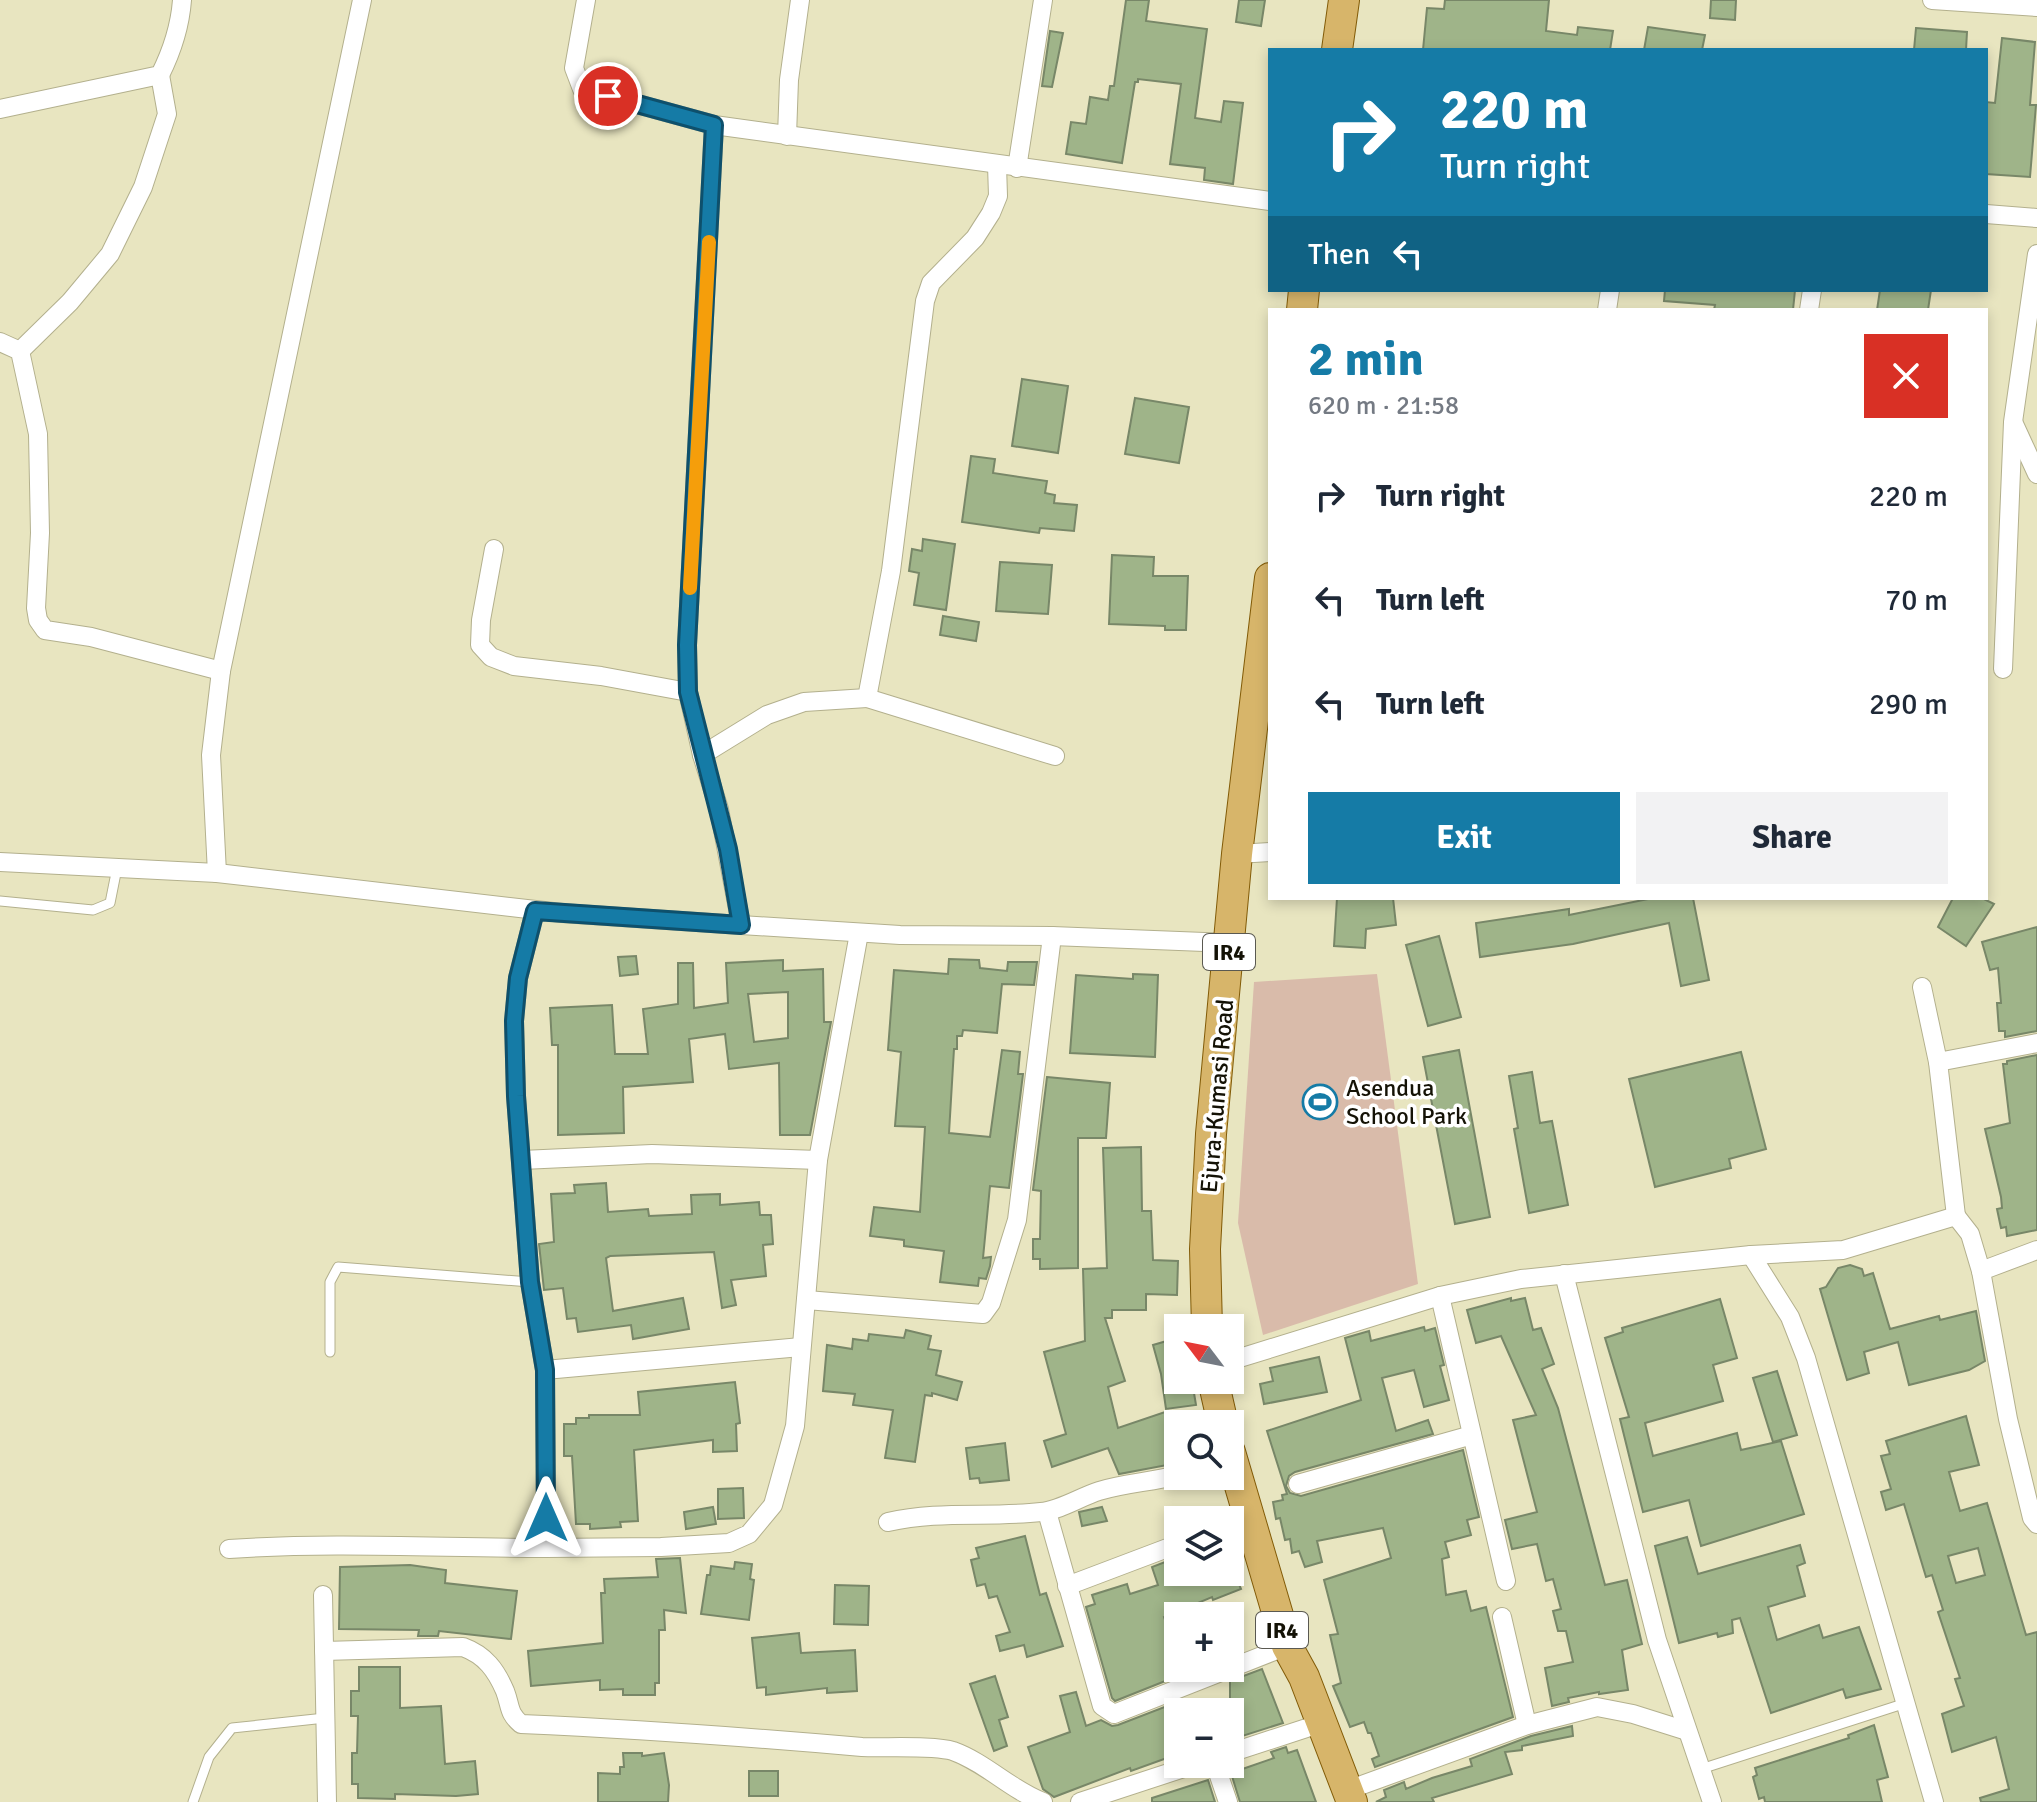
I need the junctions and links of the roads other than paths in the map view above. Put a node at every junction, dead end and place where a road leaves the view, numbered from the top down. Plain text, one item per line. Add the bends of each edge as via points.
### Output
1 (182, 0) edge
2 (362, 0) edge
3 (586, 0) edge
4 (800, 0) edge
5 (1043, 0) edge
6 (1344, 0) edge
7 (1932, 0) edge
8 (2037, 7) edge
9 (1337, 48) edge
10 (160, 75) junction
11 (0, 109) edge
12 (714, 125) junction
13 (787, 136) junction
14 (997, 165) junction
15 (1017, 168) junction
16 (1268, 201) edge
17 (1988, 214) edge
18 (2037, 218) edge
19 (2037, 254) edge
20 (0, 342) edge
21 (20, 351) junction
22 (2013, 422) junction
23 (2037, 474) edge
24 (494, 549) dead end
25 (1268, 595) edge
26 (2003, 669) dead end
27 (221, 671) junction
28 (688, 692) junction
29 (867, 698) junction
30 (702, 755) junction
31 (1055, 756) dead end
32 (1268, 852) edge
33 (1237, 854) junction
34 (0, 862) edge
35 (117, 868) junction
36 (217, 873) junction
37 (0, 901) edge
38 (535, 911) junction
39 (741, 925) junction
40 (859, 933) junction
41 (1052, 936) junction
42 (1230, 943) junction
43 (1922, 987) dead end
44 (2037, 1043) edge
45 (1938, 1062) junction
46 (522, 1160) junction
47 (818, 1160) junction
48 (1956, 1216) junction
49 (2037, 1250) edge
50 (1751, 1255) junction
51 (1981, 1271) junction
52 (1564, 1274) junction
53 (530, 1282) junction
54 (1440, 1296) junction
55 (806, 1300) junction
56 (1207, 1314) edge
57 (801, 1347) junction
58 (330, 1352) dead end
59 (1244, 1357) edge
60 (545, 1370) junction
61 (1472, 1435) junction
62 (1164, 1478) edge
63 (1298, 1484) dead end
64 (1047, 1512) junction
65 (888, 1522) dead end
66 (2037, 1524) edge
67 (1244, 1532) edge
68 (546, 1548) junction
69 (229, 1549) dead end
70 (1164, 1549) edge
71 (1506, 1581) dead end
72 (1067, 1586) junction
73 (323, 1595) dead end
74 (1502, 1617) dead end
75 (1287, 1646) junction
76 (324, 1651) junction
77 (1906, 1703) junction
78 (325, 1718) junction
79 (1322, 1723) junction
80 (1527, 1725) junction
81 (1687, 1731) junction
82 (1244, 1748) edge
83 (1701, 1769) junction
84 (1164, 1774) edge
85 (1220, 1778) edge
86 (1132, 1784) junction
87 (1350, 1796) edge
88 (193, 1802) edge
89 (327, 1802) edge
90 (1043, 1802) edge
91 (1080, 1802) edge
92 (1139, 1802) edge
93 (1228, 1802) edge
94 (1712, 1802) edge
95 (1934, 1802) edge

1 - 10 street via 177,33
2 - 27 street
3 - 12 street via 574,68 582,89
4 - 13 street
5 - 15 street
6 - 9 main road
7 - 8 street
10 - 11 street
10 - 21 street via 167,114 143,187 110,254
12 - 13 street
12 - 28 street
13 - 14 street
14 - 15 street
14 - 29 street via 998,196 991,213 975,238 931,283 925,301 891,571
15 - 16 street
17 - 18 street
19 - 22 street
20 - 21 street
21 - 27 street via 38,434 38,620 45,630
22 - 23 street
22 - 26 street
24 - 28 street via 480,645 491,657 514,666
25 - 33 main road, Ejura-Kumasi Road / IR4
27 - 36 street via 211,755
28 - 30 street
29 - 30 street via 804,702 767,715
29 - 31 street
30 - 39 street via 725,836
32 - 33 street
33 - 42 main road, Ejura-Kumasi Road / IR4
34 - 35 street
35 - 36 street
35 - 37 lane via 110,903 93,910
36 - 38 street
38 - 39 street
38 - 46 street via 518,978 514,1021
39 - 40 street
40 - 41 street
40 - 47 street
41 - 42 street
41 - 55 street via 1017,1220 991,1303 983,1314 967,1314
42 - 56 main road, Ejura-Kumasi Road / IR4 via 1211,1134
43 - 45 street
44 - 45 street
45 - 48 street
46 - 47 street via 652,1154
46 - 53 street
47 - 55 street
48 - 50 street via 1843,1250
48 - 51 street via 1970,1234
49 - 51 street
50 - 52 street
50 - 77 street via 1790,1317 1806,1358
51 - 66 street via 2008,1419
52 - 54 street
52 - 81 street via 1657,1640
53 - 58 lane via 338,1267 330,1282
53 - 60 street
54 - 59 street
54 - 61 street
55 - 57 street
57 - 60 street
57 - 68 street via 795,1426 773,1505 749,1534 729,1543 701,1545
60 - 68 street
61 - 63 street
61 - 71 street
62 - 64 street via 1101,1491
64 - 65 street via 953,1513
64 - 72 street
67 - 75 main road, IR4
68 - 69 street
70 - 72 street
72 - 75 street via 1102,1706 1114,1714
73 - 76 street
74 - 80 street
75 - 79 main road, IR4
76 - 78 street
76 - 90 street via 463,1647 492,1666 511,1716 521,1724 950,1750
77 - 83 lane
77 - 95 street
78 - 88 lane via 232,1728 209,1757
78 - 89 street
79 - 82 street
79 - 87 main road, IR4
80 - 81 street via 1597,1707
80 - 87 street
81 - 83 street
83 - 94 street
84 - 86 street
85 - 93 street
86 - 91 street
86 - 92 street

